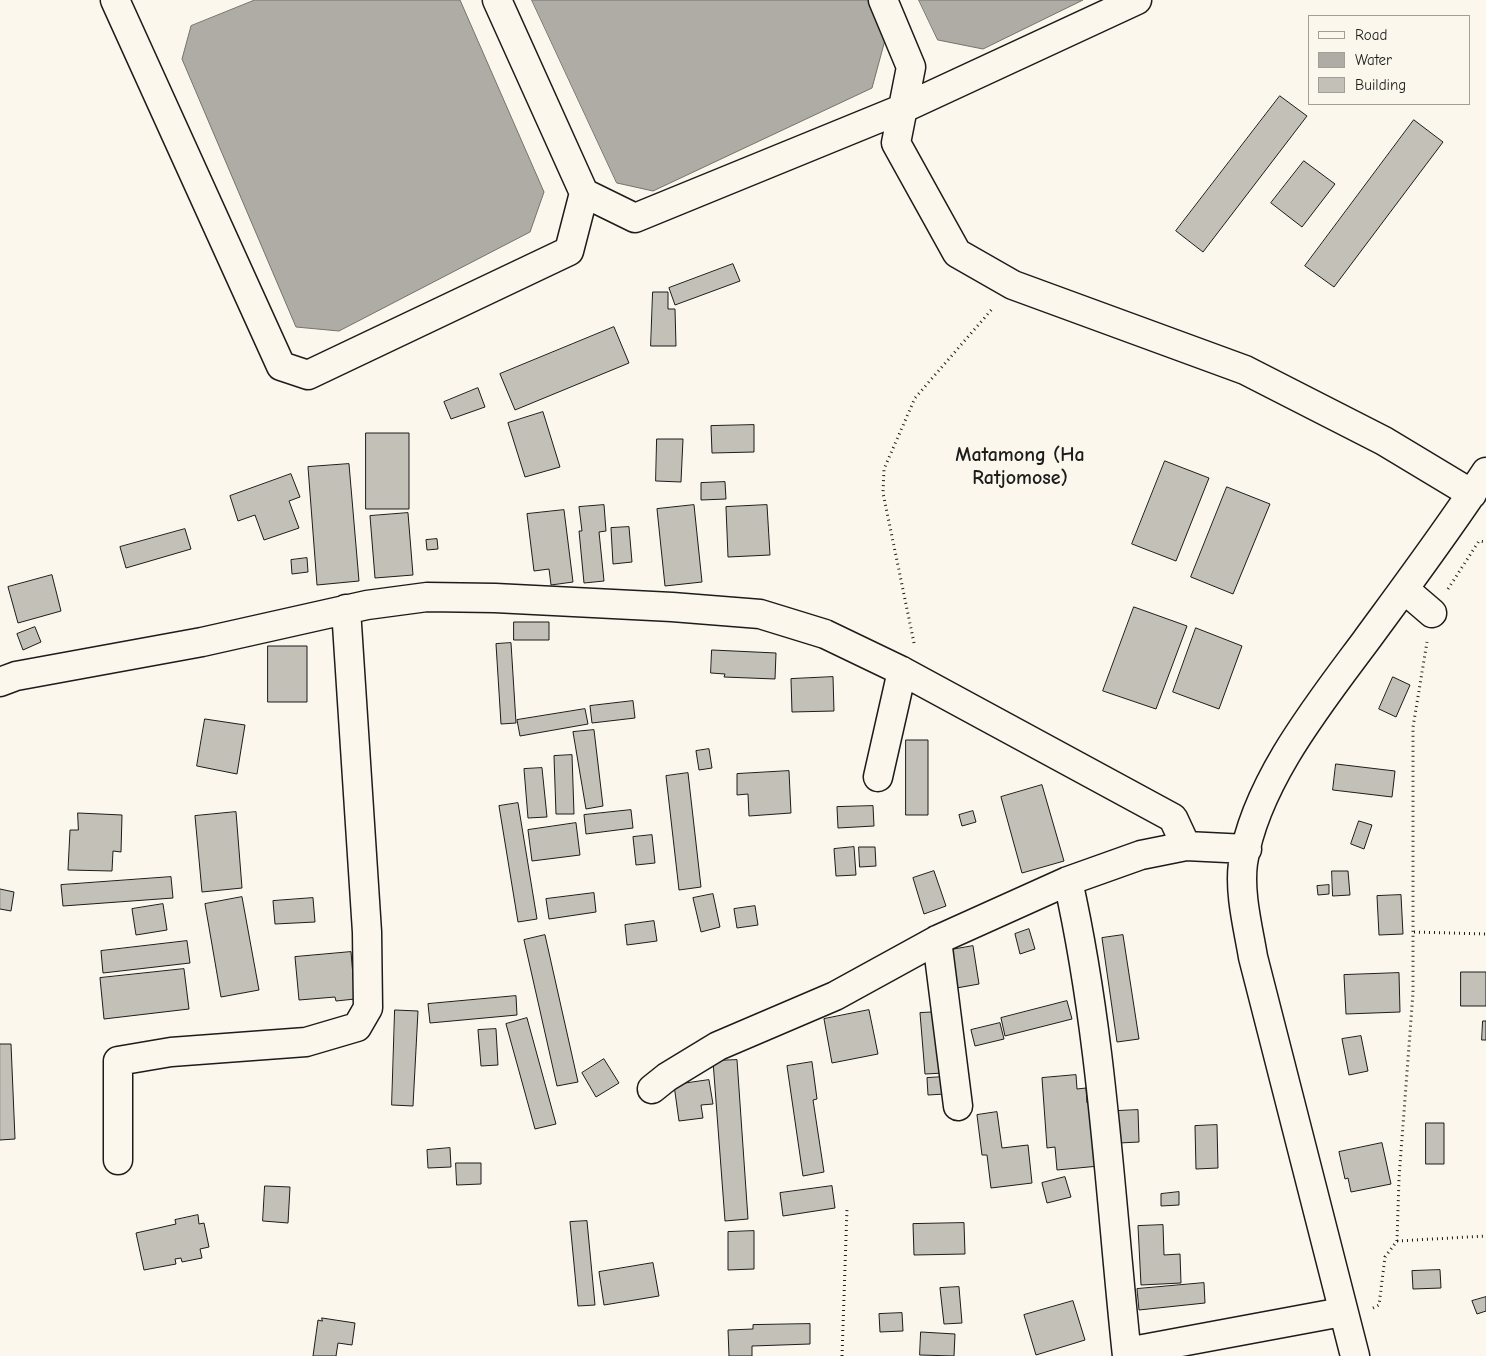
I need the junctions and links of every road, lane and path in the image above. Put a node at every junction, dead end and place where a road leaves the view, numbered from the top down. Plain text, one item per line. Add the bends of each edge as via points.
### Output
1 (114, 0) edge
2 (497, 0) edge
3 (883, 0) edge
4 (1137, 0) edge
5 (904, 108) junction
6 (584, 193) junction
7 (1013, 285) junction
8 (1479, 483) edge
9 (1486, 542) edge
10 (1404, 589) junction
11 (346, 609) junction
12 (1432, 613) junction
13 (912, 677) junction
14 (0, 682) edge
15 (878, 777) dead end
16 (1186, 846) junction
17 (1247, 848) junction
18 (1068, 881) junction
19 (1414, 932) junction
20 (1486, 934) edge
21 (937, 940) junction
22 (652, 1089) dead end
23 (958, 1106) dead end
24 (118, 1160) dead end
25 (847, 1208) dead end
26 (1486, 1236) edge
27 (1397, 1241) junction
28 (1343, 1316) junction
29 (1127, 1354) edge
30 (842, 1356) edge
31 (1355, 1356) edge

1 - 6 street via 281,366 308,375 569,251
2 - 6 street
3 - 5 street via 911,67
4 - 5 street
5 - 6 street via 635,218
5 - 7 street via 896,143 957,253
7 - 8 street via 1244,370 1384,441
7 - 13 path via 915,398 884,469 883,493
8 - 10 street
9 - 12 path via 1478,542
10 - 12 street
10 - 17 street via 1327,694 1271,782 1254,820
11 - 13 street via 427,597 672,607 760,614 825,634
11 - 14 street via 202,642 16,676
11 - 24 street via 367,932 368,1008 357,1027 306,1042 171,1052 118,1061
12 - 19 path via 1413,727
13 - 15 street
13 - 16 street via 1173,818
16 - 17 street
16 - 18 street via 1141,855
17 - 28 street via 1243,864 1244,906 1253,957
18 - 21 street
18 - 29 street via 1082,943 1105,1120
19 - 20 path
19 - 27 path
21 - 22 street via 835,996 718,1046
21 - 23 street
25 - 30 path
26 - 27 path
27 - 28 path via 1385,1256 1379,1305
28 - 29 street
28 - 31 street

